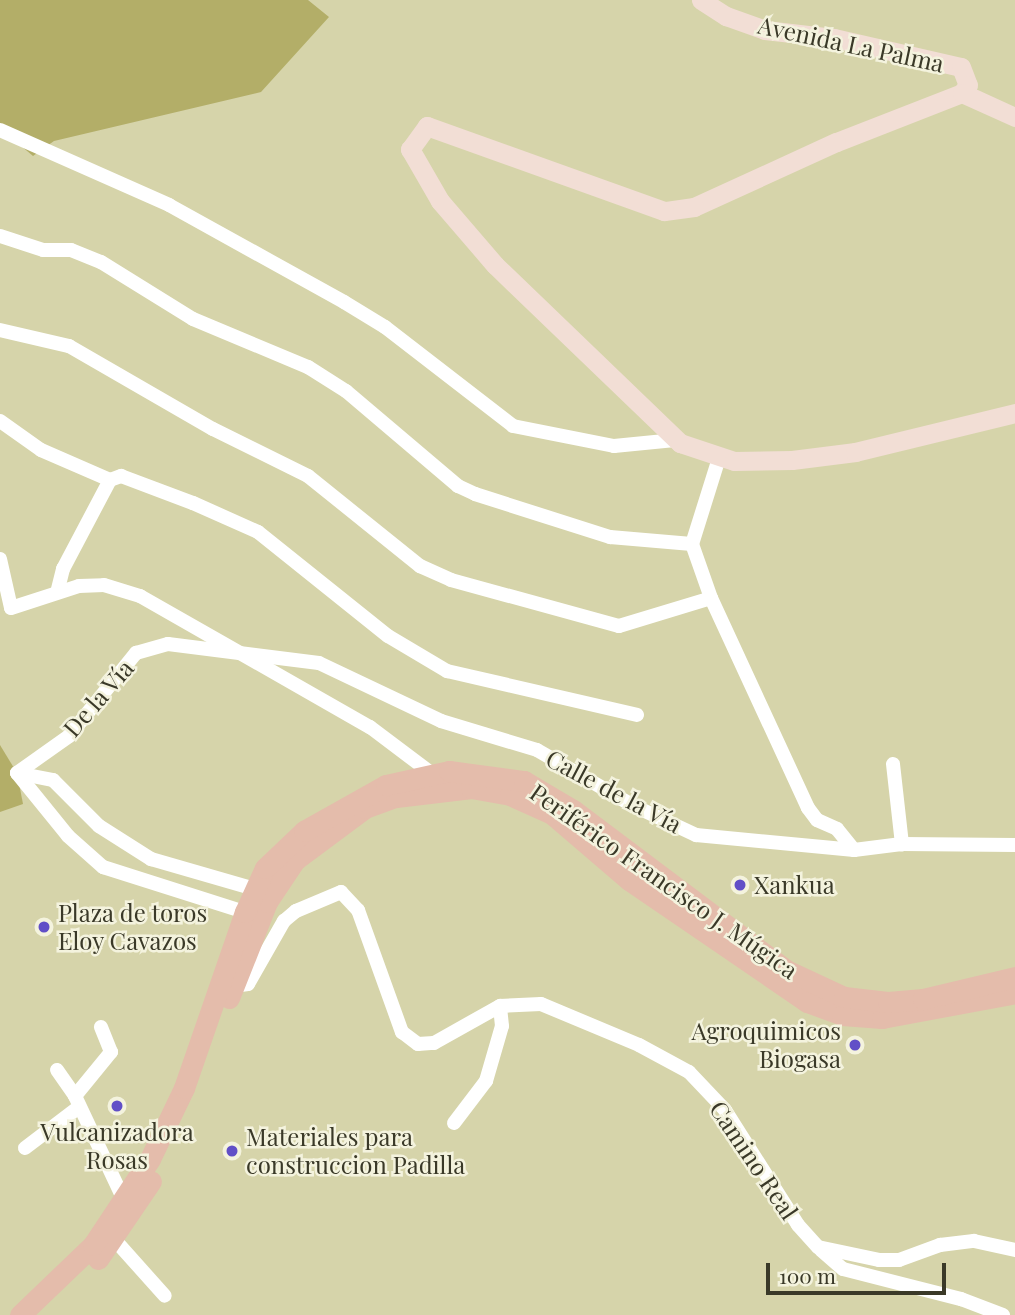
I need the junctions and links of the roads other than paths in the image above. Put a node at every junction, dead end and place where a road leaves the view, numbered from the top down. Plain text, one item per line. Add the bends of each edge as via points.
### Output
1 (701, 0) edge
2 (962, 93) junction
3 (1015, 117) edge
4 (0, 130) edge
5 (0, 236) edge
6 (0, 330) edge
7 (1015, 413) edge
8 (0, 421) edge
9 (675, 440) junction
10 (719, 458) junction
11 (110, 480) junction
12 (692, 544) junction
13 (0, 559) edge
14 (58, 589) junction
15 (710, 598) junction
16 (229, 650) junction
17 (637, 715) dead end
18 (893, 764) dead end
19 (17, 773) junction
20 (431, 773) junction
21 (902, 844) junction
22 (1015, 845) edge
23 (854, 850) junction
24 (255, 889) junction
25 (245, 912) junction
26 (1015, 977) edge
27 (234, 986) junction
28 (1015, 993) edge
29 (500, 1006) junction
30 (101, 1027) dead end
31 (57, 1070) dead end
32 (77, 1101) junction
33 (454, 1122) dead end
34 (25, 1148) dead end
35 (123, 1198) junction
36 (114, 1239) junction
37 (818, 1247) junction
38 (1015, 1250) edge
39 (165, 1296) dead end
40 (20, 1315) edge
41 (43, 1315) edge
42 (1003, 1315) edge

1 - 2 street, Avenida La Palma via 726,16 765,30 834,38 961,67 968,85
2 - 3 street, Avenida La Palma
2 - 9 street via 836,142 694,207 664,211 427,126 410,149 440,201 495,265
4 - 9 street via 169,205 344,302 385,327 513,426 614,446
5 - 12 street via 43,250 71,250 101,262 193,319 308,367 346,391 458,486 475,495 610,537
6 - 15 street via 69,346 213,429 308,476 420,566 451,580 619,626
7 - 10 street via 855,452 792,460
8 - 11 street via 41,450
9 - 10 street
10 - 12 street
11 - 14 street via 63,569
11 - 17 street via 121,477 258,532 388,636 447,671
12 - 15 street
13 - 14 street via 11,608
14 - 16 street via 104,585 140,596
15 - 23 street via 808,808 817,820 837,829
16 - 19 street, De la Vía via 169,644 136,653 69,736
16 - 20 street via 370,727
16 - 23 street, Calle de la Vía via 320,663 441,721 537,750 632,805 696,835
18 - 21 street
19 - 24 street via 53,780 99,825 151,859
19 - 25 street via 68,836 103,867
20 - 24 main road, Periférico Francisco J. Múgica via 386,785 329,814 277,855
20 - 26 main road, Periférico Francisco J. Múgica via 485,774 524,781 573,810 786,970 835,994 867,1001 923,999
21 - 22 street, Calle de la Vía
21 - 23 street, Calle de la Vía
24 - 25 main road, Periférico Francisco J. Múgica
25 - 35 main road, Periférico Francisco J. Múgica via 171,1120
27 - 28 main road, Periférico Francisco J. Múgica via 267,902 295,860 365,808 396,797 471,788 510,794 552,814 629,880 807,1002 842,1015 882,1018
27 - 29 street, Camino Real via 248,984 284,921 341,892 358,909 402,1032 418,1044 434,1043
27 - 36 main road, Periférico Francisco J. Múgica via 183,1122
29 - 33 street via 502,1026 486,1081
29 - 37 street, Camino Real via 541,1004 639,1045 689,1072 724,1110 798,1225
30 - 32 street via 110,1040 111,1052
31 - 32 street
32 - 34 street
32 - 35 street
35 - 40 main road, Periférico Francisco J. Múgica via 93,1245
36 - 39 street
36 - 41 main road, Periférico Francisco J. Múgica
37 - 38 street via 878,1260 900,1260 940,1245 974,1241
37 - 42 street, Camino Real via 843,1269 961,1299

